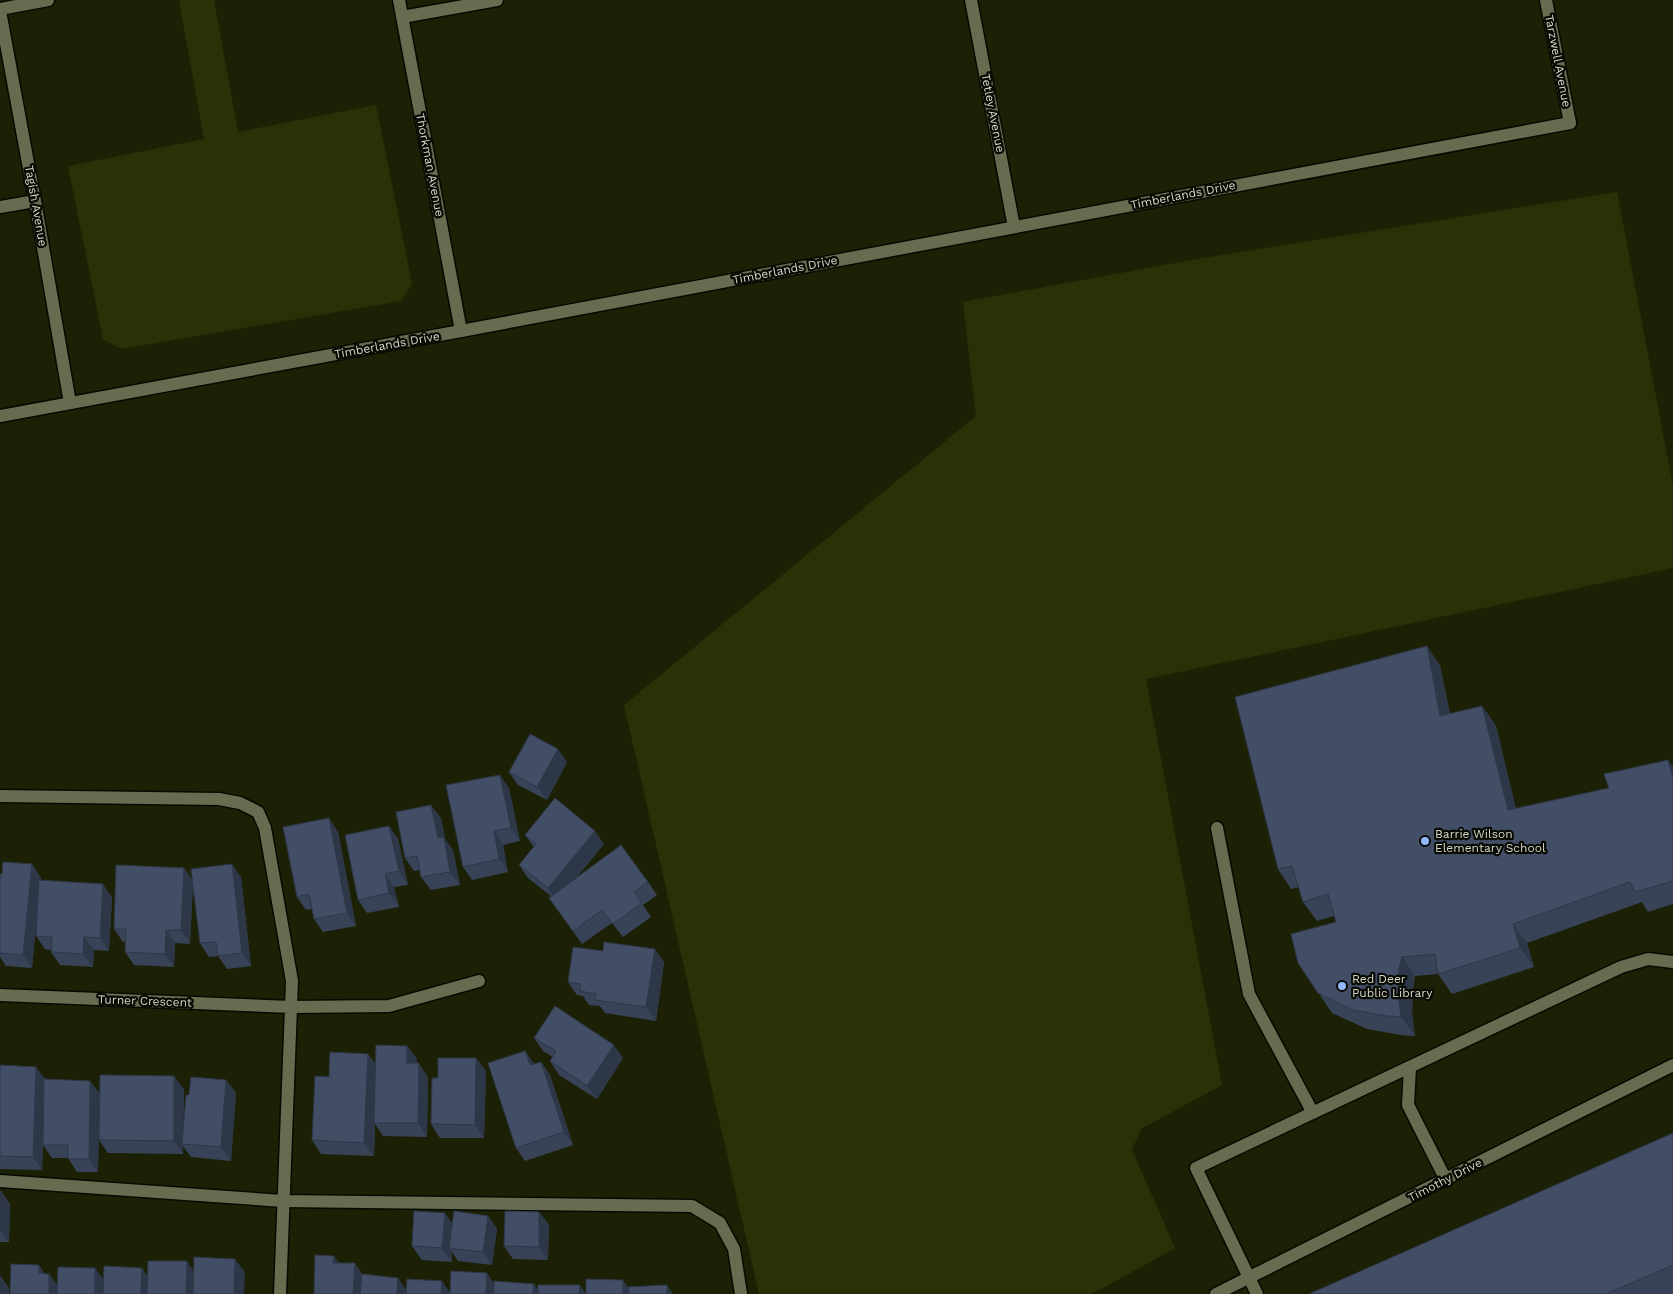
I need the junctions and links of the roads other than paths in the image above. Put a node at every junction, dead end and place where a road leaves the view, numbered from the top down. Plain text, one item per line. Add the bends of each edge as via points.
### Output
1 (48, 0) edge
2 (399, 0) edge
3 (496, 0) edge
4 (971, 0) edge
5 (1546, 0) edge
6 (0, 10) edge
7 (402, 17) junction
8 (1570, 123) joint
9 (36, 201) junction
10 (0, 207) edge
11 (1014, 227) junction
12 (461, 331) junction
13 (70, 403) junction
14 (0, 416) edge
15 (0, 796) edge
16 (1217, 828) dead end
17 (1673, 962) edge
18 (478, 981) dead end
19 (0, 995) edge
20 (291, 1007) junction
21 (1673, 1065) edge
22 (1410, 1067) junction
23 (1313, 1113) junction
24 (1446, 1180) junction
25 (0, 1181) edge
26 (283, 1201) junction
27 (1249, 1278) junction
28 (280, 1294) edge
29 (741, 1294) edge
30 (1216, 1294) edge
31 (1257, 1294) edge

1 - 6 street
2 - 7 street, Thorkman Avenue
3 - 7 street
4 - 11 street, Tetley Avenue
5 - 8 street, Tarzwell Avenue
6 - 9 street, Tagish Avenue
7 - 12 street, Thorkman Avenue
8 - 11 street, Timberlands Drive
9 - 10 street
9 - 13 street, Tagish Avenue
11 - 12 street, Timberlands Drive
12 - 13 street, Timberlands Drive
13 - 14 street, Timberlands Drive
15 - 20 street via 219,799 240,802 258,812 265,828 292,981
16 - 23 street via 1250,994
17 - 22 street via 1648,958 1621,967
18 - 20 street, Turner Crescent via 389,1006
19 - 20 street, Turner Crescent
20 - 26 street
21 - 24 street, Timothy Drive
22 - 23 street
22 - 24 street via 1408,1105
23 - 27 street via 1196,1168
24 - 27 street, Timothy Drive
25 - 26 street
26 - 28 street
26 - 29 street via 692,1206 720,1223 734,1249
27 - 30 street, Timothy Drive
27 - 31 street

